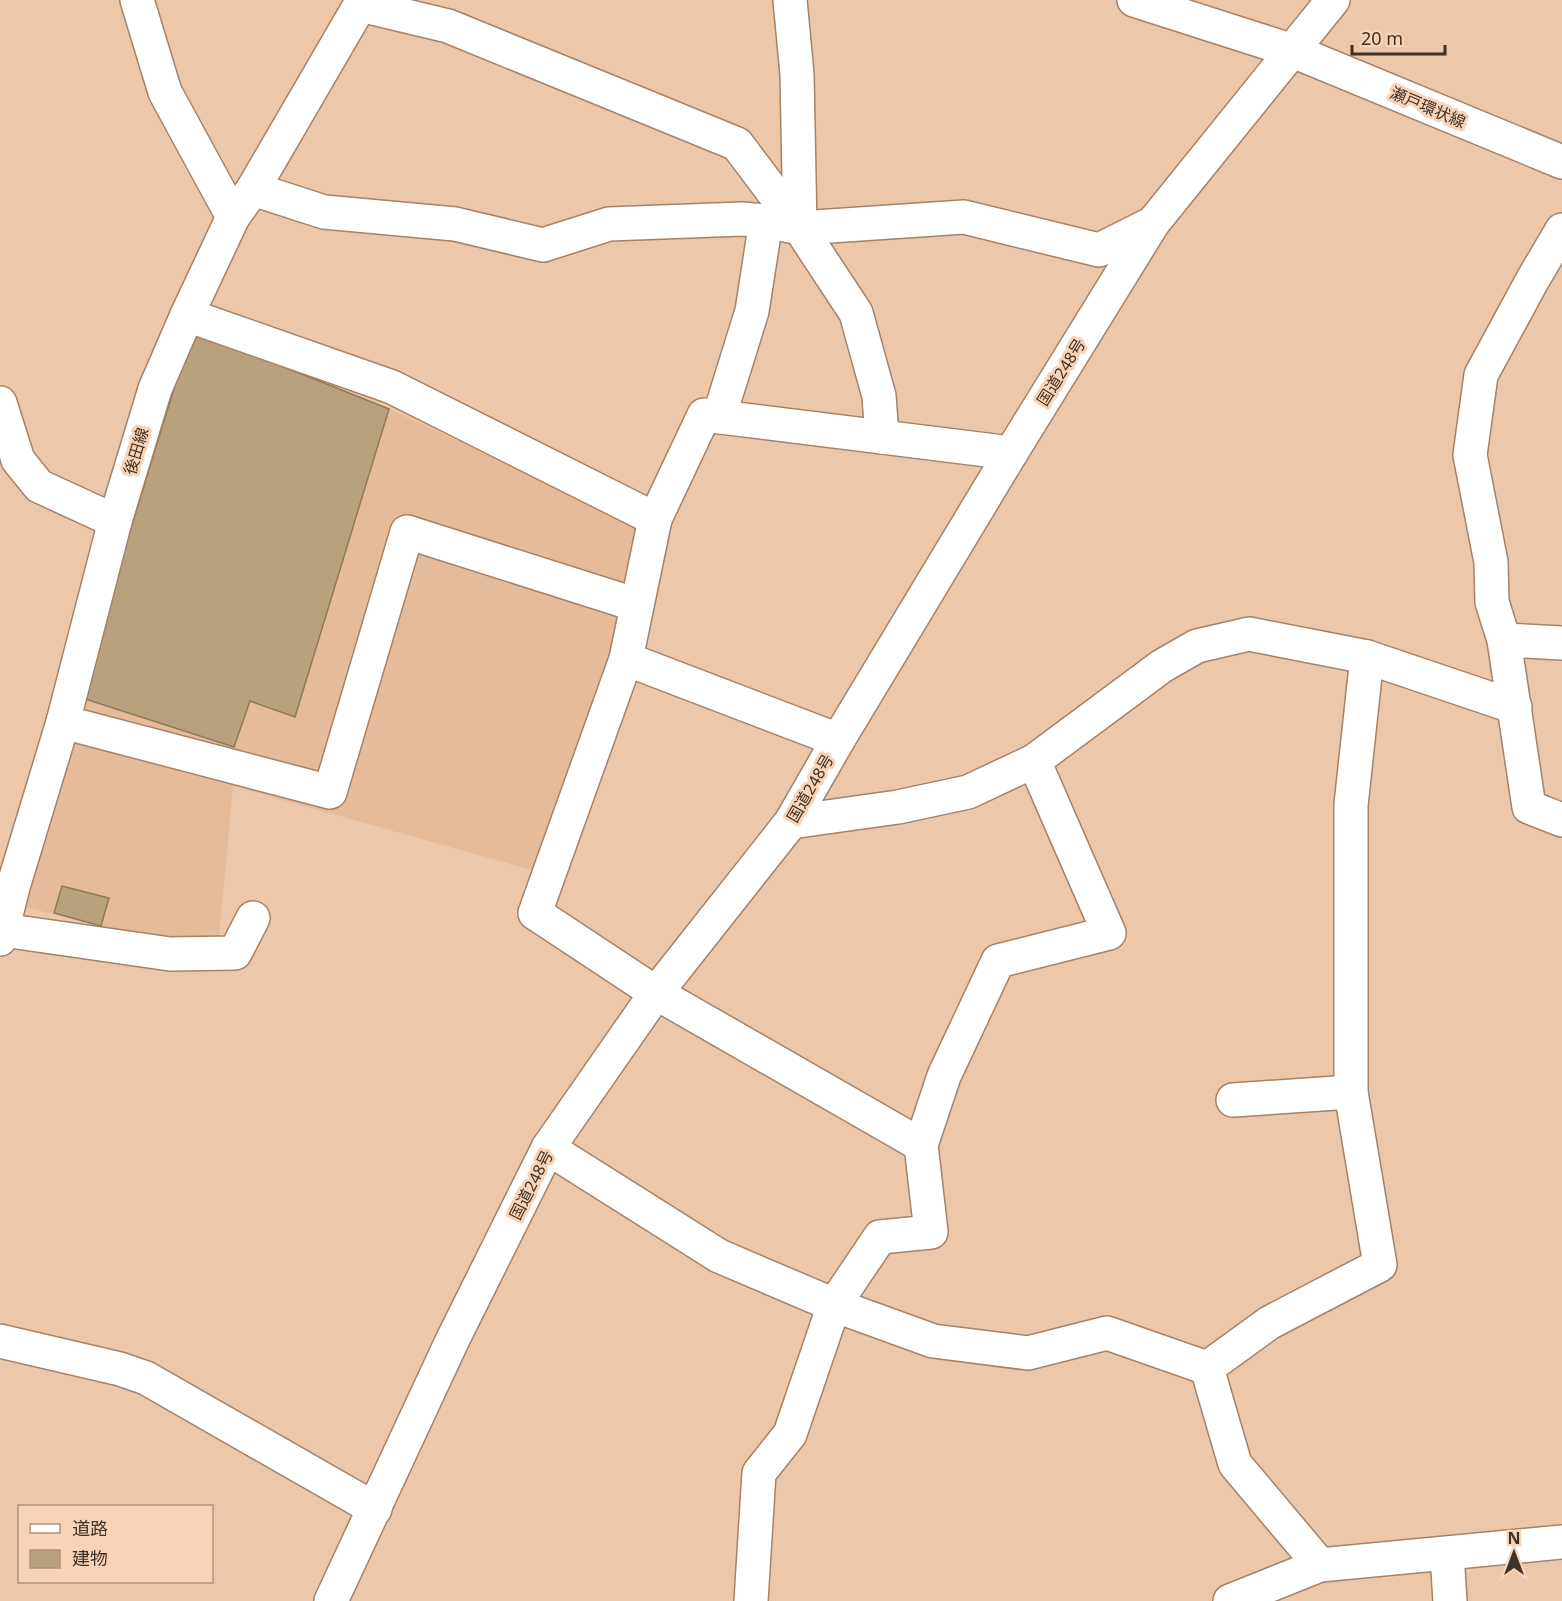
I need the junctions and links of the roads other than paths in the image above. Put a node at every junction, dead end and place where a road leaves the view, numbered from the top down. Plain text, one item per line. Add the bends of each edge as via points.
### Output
1 (137, 0) edge
2 (790, 0) edge
3 (1134, 0) edge
4 (1333, 0) edge
5 (361, 3) edge
6 (1293, 51) junction
7 (1562, 162) edge
8 (253, 189) junction
9 (233, 217) junction
10 (766, 221) junction
11 (1153, 223) junction
12 (800, 228) junction
13 (1562, 230) edge
14 (187, 315) junction
15 (0, 403) edge
16 (719, 417) junction
17 (882, 437) junction
18 (1011, 453) junction
19 (655, 519) junction
20 (115, 521) junction
21 (637, 605) junction
22 (1504, 640) junction
23 (1562, 643) edge
24 (1367, 657) junction
25 (626, 659) junction
26 (1515, 707) junction
27 (63, 722) junction
28 (838, 740) junction
29 (1034, 761) junction
30 (1562, 820) edge
31 (791, 822) junction
32 (7, 885) edge
33 (253, 918) dead end
34 (1, 934) edge
35 (656, 993) junction
36 (1351, 1092) junction
37 (1233, 1100) dead end
38 (921, 1145) junction
39 (548, 1148) junction
40 (834, 1305) junction
41 (0, 1341) edge
42 (1207, 1368) junction
43 (375, 1509) junction
44 (1562, 1542) edge
45 (1447, 1554) junction
46 (1320, 1565) junction
47 (331, 1601) edge
48 (751, 1601) edge
49 (1230, 1601) edge
50 (1450, 1601) edge

1 - 9 main road via 165,92
2 - 12 main road via 797,74
3 - 6 main road, 瀬戸環状線
4 - 6 main road, 国道248号
5 - 8 main road, 後田線
5 - 12 main road via 448,26 737,144
6 - 7 main road, 瀬戸環状線
6 - 11 main road, 国道248号
8 - 9 main road, 後田線
8 - 10 main road via 324,212 455,224 543,245 609,224
9 - 14 main road, 後田線
10 - 12 main road
10 - 16 main road via 753,311
11 - 12 main road via 1099,250 964,217
11 - 18 main road, 国道248号
12 - 17 main road via 856,313 879,396
13 - 22 main road via 1481,375 1470,455 1491,562 1492,602
14 - 19 main road via 392,387
14 - 20 main road, 後田線 via 154,389
15 - 20 main road via 18,460 39,486
16 - 17 main road
16 - 19 main road via 704,415
17 - 18 main road
18 - 28 main road, 国道248号
19 - 21 main road
20 - 27 main road, 後田線
21 - 25 main road
21 - 27 main road via 407,532 330,792
22 - 23 main road
22 - 26 main road
24 - 26 main road
24 - 29 main road via 1249,634 1197,646 1162,666
24 - 36 main road via 1351,805
25 - 28 main road
25 - 35 main road via 535,913
26 - 30 main road via 1529,807
27 - 32 main road, 後田線
28 - 31 main road, 国道248号
29 - 31 main road via 968,792 898,807
29 - 38 main road via 1109,933 998,961 944,1076
31 - 35 main road, 国道248号
32 - 34 main road, 後田線
33 - 34 main road via 235,953 170,954
35 - 38 main road
35 - 39 main road, 国道248号
36 - 37 main road
36 - 42 main road via 1380,1265 1269,1323
38 - 40 main road via 931,1232 880,1237
39 - 40 main road via 719,1256
39 - 43 main road, 国道248号 via 452,1341
40 - 42 main road via 933,1341 1028,1353 1107,1333
40 - 48 main road via 790,1434 759,1473
41 - 43 main road via 146,1378
42 - 46 main road via 1235,1464
43 - 47 main road, 国道248号
44 - 45 main road
45 - 46 main road
45 - 50 main road
46 - 49 main road

